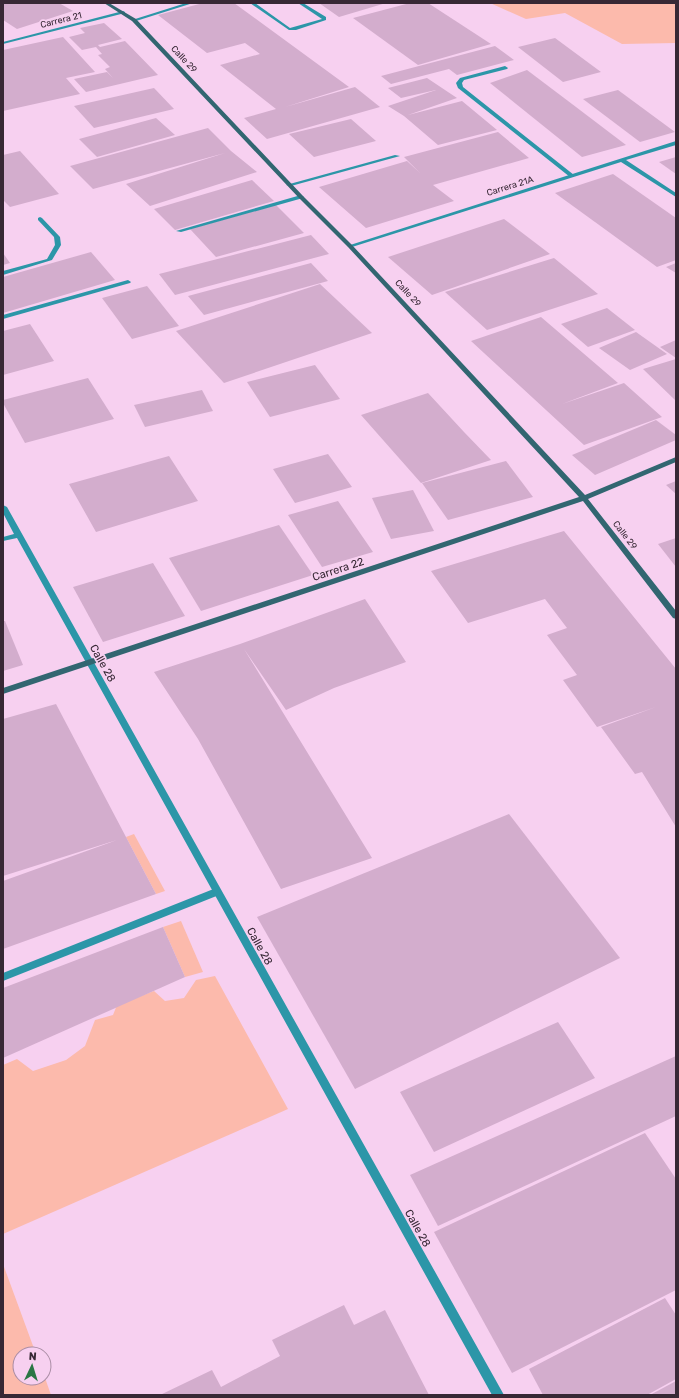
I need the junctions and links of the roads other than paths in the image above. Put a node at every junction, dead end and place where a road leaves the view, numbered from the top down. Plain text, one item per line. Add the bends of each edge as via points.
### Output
1 (106, 3) edge
2 (191, 3) edge
3 (252, 3) edge
4 (300, 3) edge
5 (123, 12) junction
6 (134, 20) junction
7 (3, 43) edge
8 (505, 68) dead end
9 (676, 143) edge
10 (397, 156) dead end
11 (622, 160) junction
12 (572, 176) junction
13 (290, 185) junction
14 (676, 194) edge
15 (301, 197) junction
16 (40, 219) dead end
17 (179, 231) dead end
18 (350, 246) junction
19 (3, 273) edge
20 (128, 282) dead end
21 (3, 317) edge
22 (676, 459) edge
23 (584, 498) junction
24 (3, 507) edge
25 (18, 535) junction
26 (3, 539) edge
27 (676, 616) edge
28 (89, 663) junction
29 (3, 691) edge
30 (216, 892) junction
31 (3, 977) edge
32 (498, 1395) edge

1 - 5 main road, Calle 29
2 - 6 street
3 - 4 street via 289,29 324,20
5 - 6 main road, Calle 29
5 - 7 street, Carrera 21
6 - 13 main road, Calle 29
8 - 12 street via 462,79 459,83 461,88
9 - 11 street, Carrera 21A
10 - 13 street
11 - 12 street, Carrera 21A
11 - 14 street
12 - 18 street, Carrera 21A
13 - 15 main road, Calle 29
15 - 17 street
15 - 18 main road, Calle 29
16 - 19 street via 57,237 58,245 49,260
18 - 23 main road, Calle 29
20 - 21 street
22 - 23 main road, Carrera 22
23 - 27 main road, Calle 29
23 - 28 main road, Carrera 22
24 - 25 street, Calle 28
25 - 26 street
25 - 28 street, Calle 28
28 - 29 main road, Carrera 22
28 - 30 street, Calle 28
30 - 31 street
30 - 32 street, Calle 28

